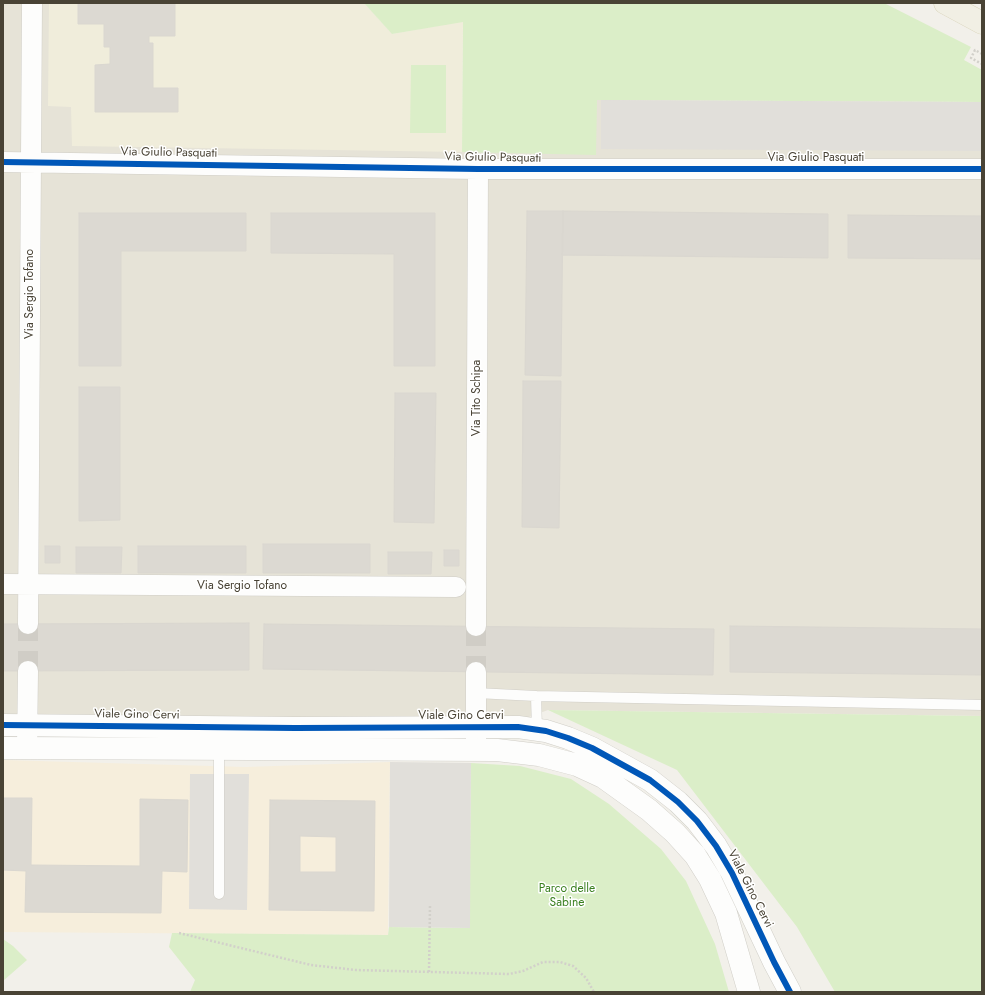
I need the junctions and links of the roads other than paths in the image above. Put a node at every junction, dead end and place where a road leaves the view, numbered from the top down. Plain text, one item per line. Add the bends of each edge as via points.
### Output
1 (32, 3) edge
2 (945, 3) edge
3 (982, 23) edge
4 (3, 162) edge
5 (30, 163) junction
6 (478, 169) junction
7 (982, 169) edge
8 (3, 584) edge
9 (28, 584) junction
10 (456, 587) dead end
11 (28, 624) tunnel mouth
12 (476, 626) tunnel mouth
13 (28, 670) tunnel mouth
14 (476, 672) tunnel mouth
15 (476, 693) junction
16 (536, 696) junction
17 (982, 705) edge
18 (3, 725) edge
19 (27, 725) junction
20 (476, 727) junction
21 (537, 729) junction
22 (3, 748) edge
23 (27, 748) junction
24 (219, 749) junction
25 (476, 750) junction
26 (219, 894) dead end
27 (749, 992) edge
28 (790, 992) edge

1 - 5 street, Via Sergio Tofano
2 - 3 main road
4 - 5 street, Via Giulio Pasquati
5 - 6 street, Via Giulio Pasquati
5 - 9 street, Via Sergio Tofano
6 - 7 street, Via Giulio Pasquati
6 - 12 street, Via Tito Schipa
8 - 9 street, Via Sergio Tofano
9 - 10 street, Via Sergio Tofano
9 - 11 street, Via Sergio Tofano
13 - 19 street
14 - 15 street
15 - 16 lane
15 - 20 street
16 - 17 lane
16 - 21 lane
18 - 19 street, Viale Gino Cervi
19 - 20 street, Viale Gino Cervi
19 - 23 street
20 - 21 street, Viale Gino Cervi via 518,726
20 - 25 street
21 - 28 street, Viale Gino Cervi via 581,743 622,764 650,780 692,815 728,865
22 - 23 street
23 - 24 street
24 - 25 street
24 - 26 lane
25 - 27 street via 527,753 577,765 619,787 666,825 695,856 713,885 729,924

